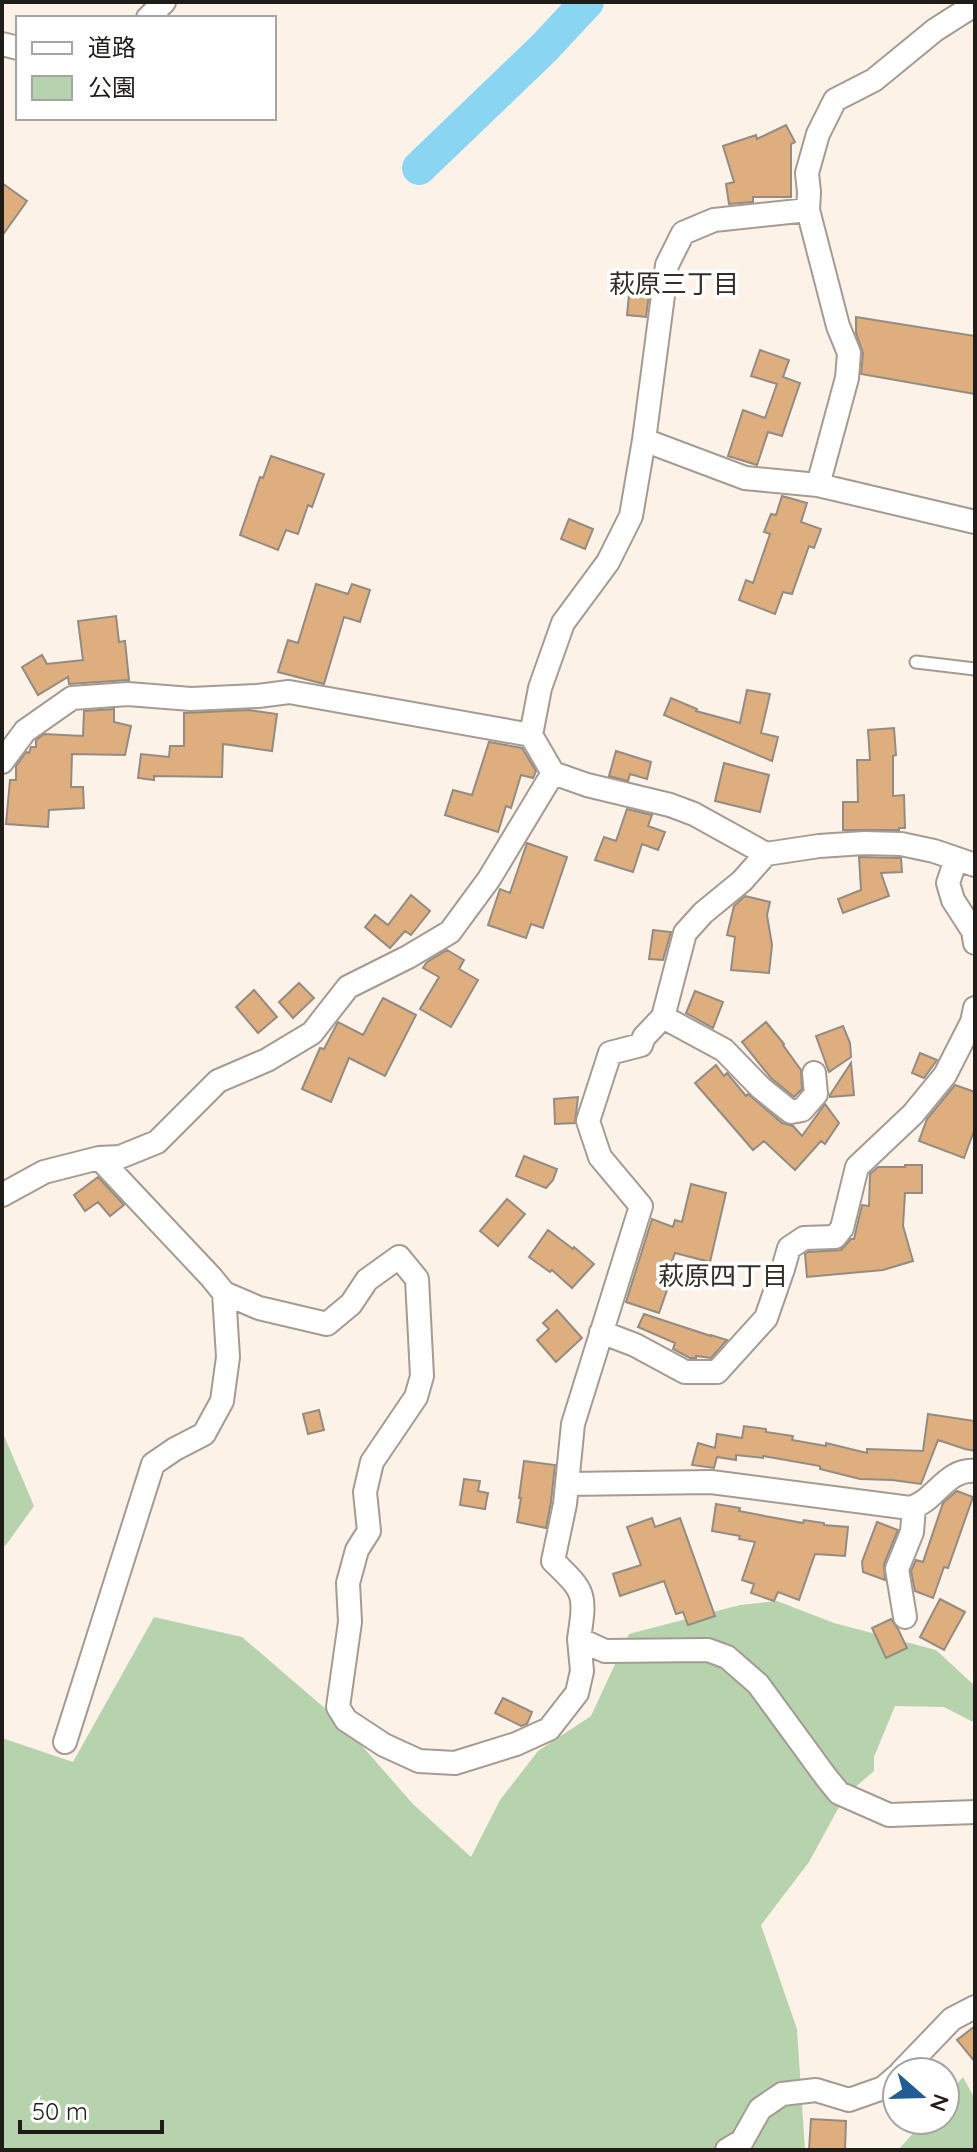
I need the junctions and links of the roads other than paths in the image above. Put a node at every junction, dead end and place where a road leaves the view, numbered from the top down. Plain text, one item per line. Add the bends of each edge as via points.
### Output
1 (974, 2) edge
2 (808, 210) junction
3 (644, 440) junction
4 (818, 485) junction
5 (975, 522) edge
6 (916, 662) dead end
7 (975, 669) edge
8 (531, 735) junction
9 (2, 762) edge
10 (553, 773) junction
11 (766, 854) junction
12 (966, 862) edge
13 (975, 943) edge
14 (975, 1008) edge
15 (663, 1017) junction
16 (814, 1073) dead end
17 (99, 1158) junction
18 (2, 1195) edge
19 (224, 1293) junction
20 (601, 1332) junction
21 (975, 1471) edge
22 (567, 1484) junction
23 (914, 1507) junction
24 (905, 1617) dead end
25 (579, 1639) junction
26 (65, 1742) dead end
27 (975, 1812) edge
28 (975, 2007) edge
29 (916, 2056) edge
30 (881, 2089) edge
31 (727, 2150) edge

1 - 2 street via 874,80 835,100 807,173
2 - 3 street via 714,220 683,233 667,265
2 - 4 street via 849,353
3 - 4 street via 745,478
3 - 8 street via 631,516 608,562 563,623 540,688
4 - 5 street
6 - 7 lane
8 - 9 street via 289,692 191,699 128,694 72,698 25,731
8 - 10 street
10 - 11 street via 694,814
10 - 17 street via 450,932 348,987 312,1033 218,1081 157,1142 120,1157
11 - 12 street via 901,844
11 - 15 street via 685,933
12 - 13 street via 948,883
14 - 20 street via 945,1075 857,1167 842,1228 835,1237 804,1238 789,1248 766,1318 717,1372 685,1372
15 - 16 street via 724,1050 791,1112 802,1110 816,1094
15 - 20 street via 641,1045 610,1053 588,1121 600,1157 641,1206
17 - 18 street via 44,1172
17 - 19 street
19 - 25 street via 259,1308 327,1324 351,1304 367,1280 399,1257 417,1279 422,1376 416,1397 372,1462 365,1492 369,1531 357,1550 348,1583 350,1622 338,1707 346,1720 419,1761 455,1763 516,1744 549,1729 577,1693 582,1671
19 - 26 street via 228,1357 222,1401 204,1434 153,1464
20 - 22 street via 573,1424
21 - 23 street via 951,1477
22 - 23 street via 711,1482
22 - 25 street via 553,1561 579,1586 584,1608
23 - 24 street via 912,1532 897,1569
25 - 27 street via 605,1651 708,1650 727,1657 758,1684 839,1793 889,1815
28 - 29 street via 952,2019
30 - 31 street via 849,2100 816,2090 782,2094 760,2109 742,2141

